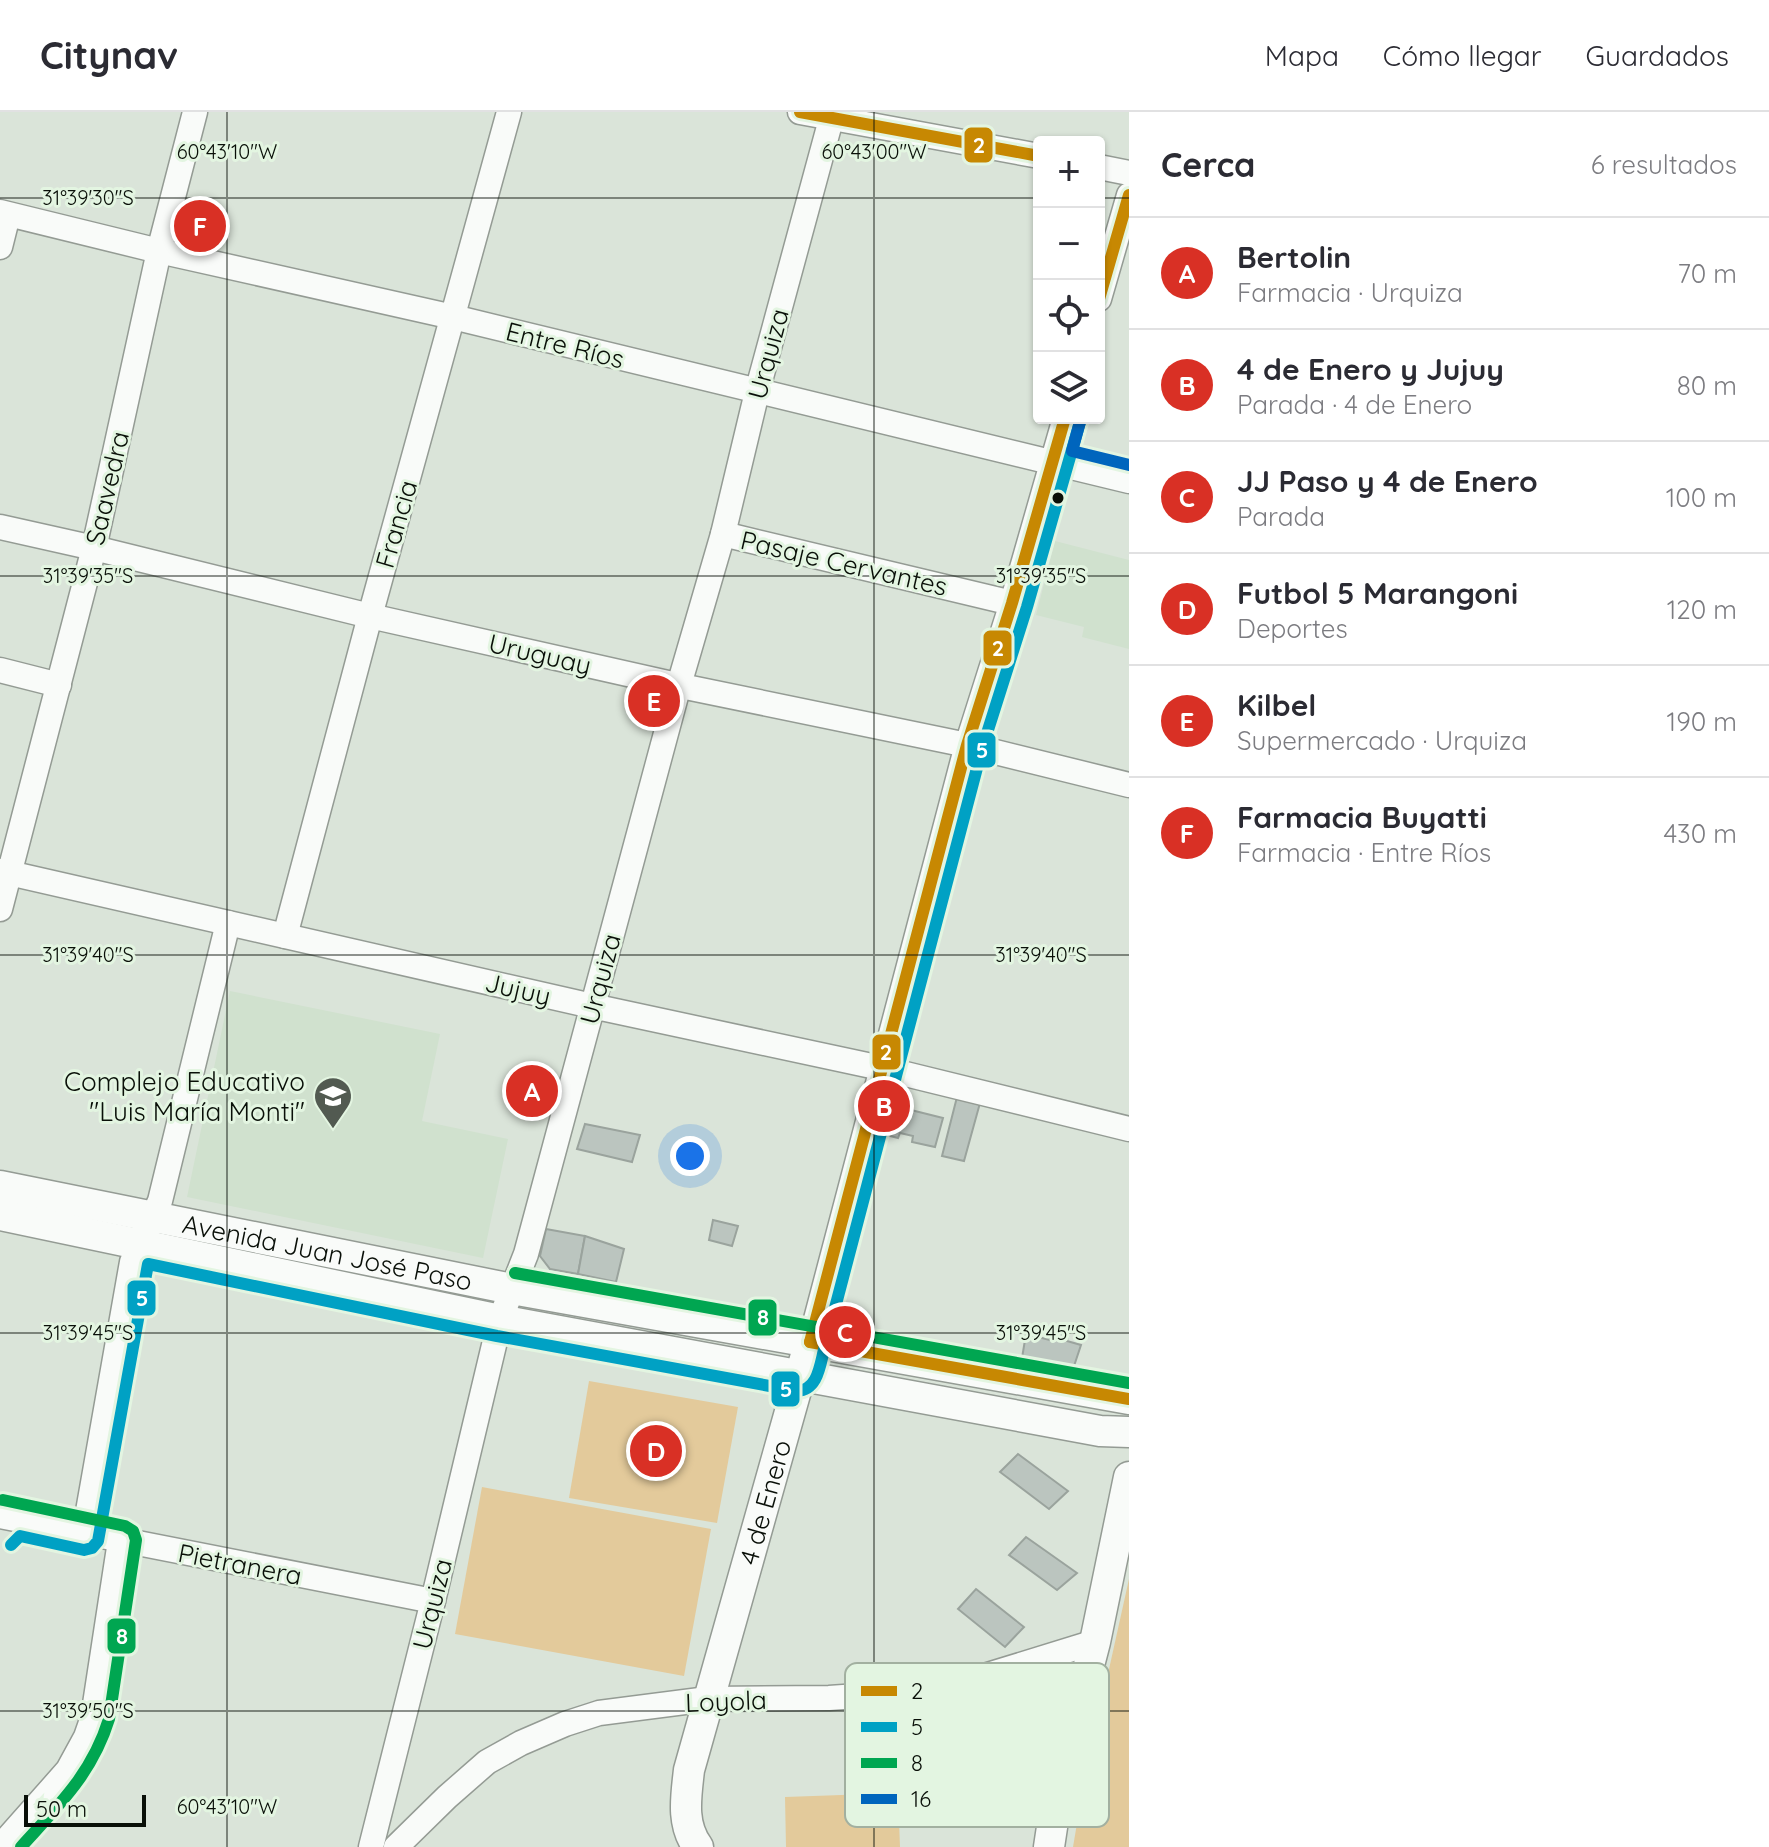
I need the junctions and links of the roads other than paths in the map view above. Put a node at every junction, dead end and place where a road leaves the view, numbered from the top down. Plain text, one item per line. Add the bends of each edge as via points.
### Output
1 (195, 112) edge
2 (509, 112) edge
3 (800, 112) edge
4 (832, 115) edge
5 (1033, 155) edge
6 (1105, 168) edge
7 (1129, 173) edge
8 (1129, 195) edge
9 (4, 214) edge
10 (0, 247) edge
11 (159, 251) junction
12 (1104, 280) edge
13 (453, 317) junction
14 (757, 392) junction
15 (1063, 424) edge
16 (1052, 463) junction
17 (1129, 481) edge
18 (0, 527) edge
19 (723, 534) junction
20 (94, 548) junction
21 (1012, 603) junction
22 (370, 616) junction
23 (0, 670) edge
24 (59, 685) junction
25 (679, 685) junction
26 (967, 745) junction
27 (1129, 785) edge
28 (5, 872) edge
29 (0, 909) edge
30 (228, 923) junction
31 (285, 936) junction
32 (592, 1006) junction
33 (881, 1068) junction
34 (1129, 1129) edge
35 (0, 1186) edge
36 (0, 1215) edge
37 (152, 1217) junction
38 (138, 1245) junction
39 (512, 1289) junction
40 (500, 1320) junction
41 (810, 1342) junction
42 (800, 1375) junction
43 (1129, 1399) edge
44 (1129, 1432) edge
45 (1129, 1477) edge
46 (5, 1523) edge
47 (84, 1534) junction
48 (120, 1541) junction
49 (433, 1601) junction
50 (1095, 1642) junction
51 (1027, 1663) edge
52 (1090, 1663) edge
53 (845, 1697) edge
54 (708, 1699) junction
55 (1052, 1827) edge
56 (0, 1847) edge
57 (371, 1847) edge
58 (396, 1847) edge
59 (698, 1847) edge
60 (1049, 1847) edge

1 - 11 street, Saavedra
2 - 13 street, Francia
3 - 4 street
4 - 5 street
4 - 14 street, Urquiza
6 - 7 street
8 - 12 street
9 - 10 street
9 - 11 street, Entre Ríos
11 - 13 street, Entre Ríos
11 - 20 street, Saavedra
13 - 14 street, Entre Ríos
13 - 22 street, Francia
14 - 16 street, Entre Ríos
14 - 19 street, Urquiza
15 - 16 street, 4 de Enero
16 - 17 street, Entre Ríos
16 - 21 street, 4 de Enero
18 - 20 street, Uruguay
19 - 21 street, Pasaje Cervantes
19 - 25 street, Urquiza
20 - 22 street, Uruguay
20 - 24 street, Saavedra
21 - 26 street, 4 de Enero
22 - 25 street, Uruguay
22 - 31 street, Francia
23 - 24 street
24 - 28 street, Saavedra
25 - 26 street, Uruguay
25 - 32 street, Urquiza
26 - 27 street, Uruguay
26 - 33 street, 4 de Enero
28 - 29 street, Saavedra
28 - 30 street, Jujuy
30 - 31 street, Jujuy
30 - 37 street
31 - 32 street, Jujuy
32 - 33 street, Jujuy
32 - 39 street, Urquiza
33 - 34 street, Jujuy
33 - 41 street, 4 de Enero
35 - 37 main road, Avenida Juan José Paso
36 - 38 main road, Avenida Juan José Paso
37 - 38 street
37 - 39 main road, Avenida Juan José Paso
38 - 40 main road, Avenida Juan José Paso
38 - 47 street
39 - 40 street, Urquiza
39 - 41 main road, Avenida Juan José Paso
40 - 42 main road, Avenida Juan José Paso
40 - 49 street, Urquiza
41 - 42 main road, 4 de Enero
41 - 43 main road, Avenida Juan José Paso
42 - 44 main road, Avenida Juan José Paso
42 - 54 main road, 4 de Enero
45 - 50 main road
46 - 47 street, Pietranera
47 - 48 street, Pietranera
48 - 49 street, Pietranera
48 - 56 street via 86,1737 68,1770
49 - 57 street, Urquiza
50 - 51 street, Loyola
50 - 52 main road
53 - 54 street, Loyola
54 - 58 street, Loyola via 599,1713 521,1743 487,1762
54 - 59 main road, 4 de Enero via 686,1803 688,1830
55 - 60 main road

